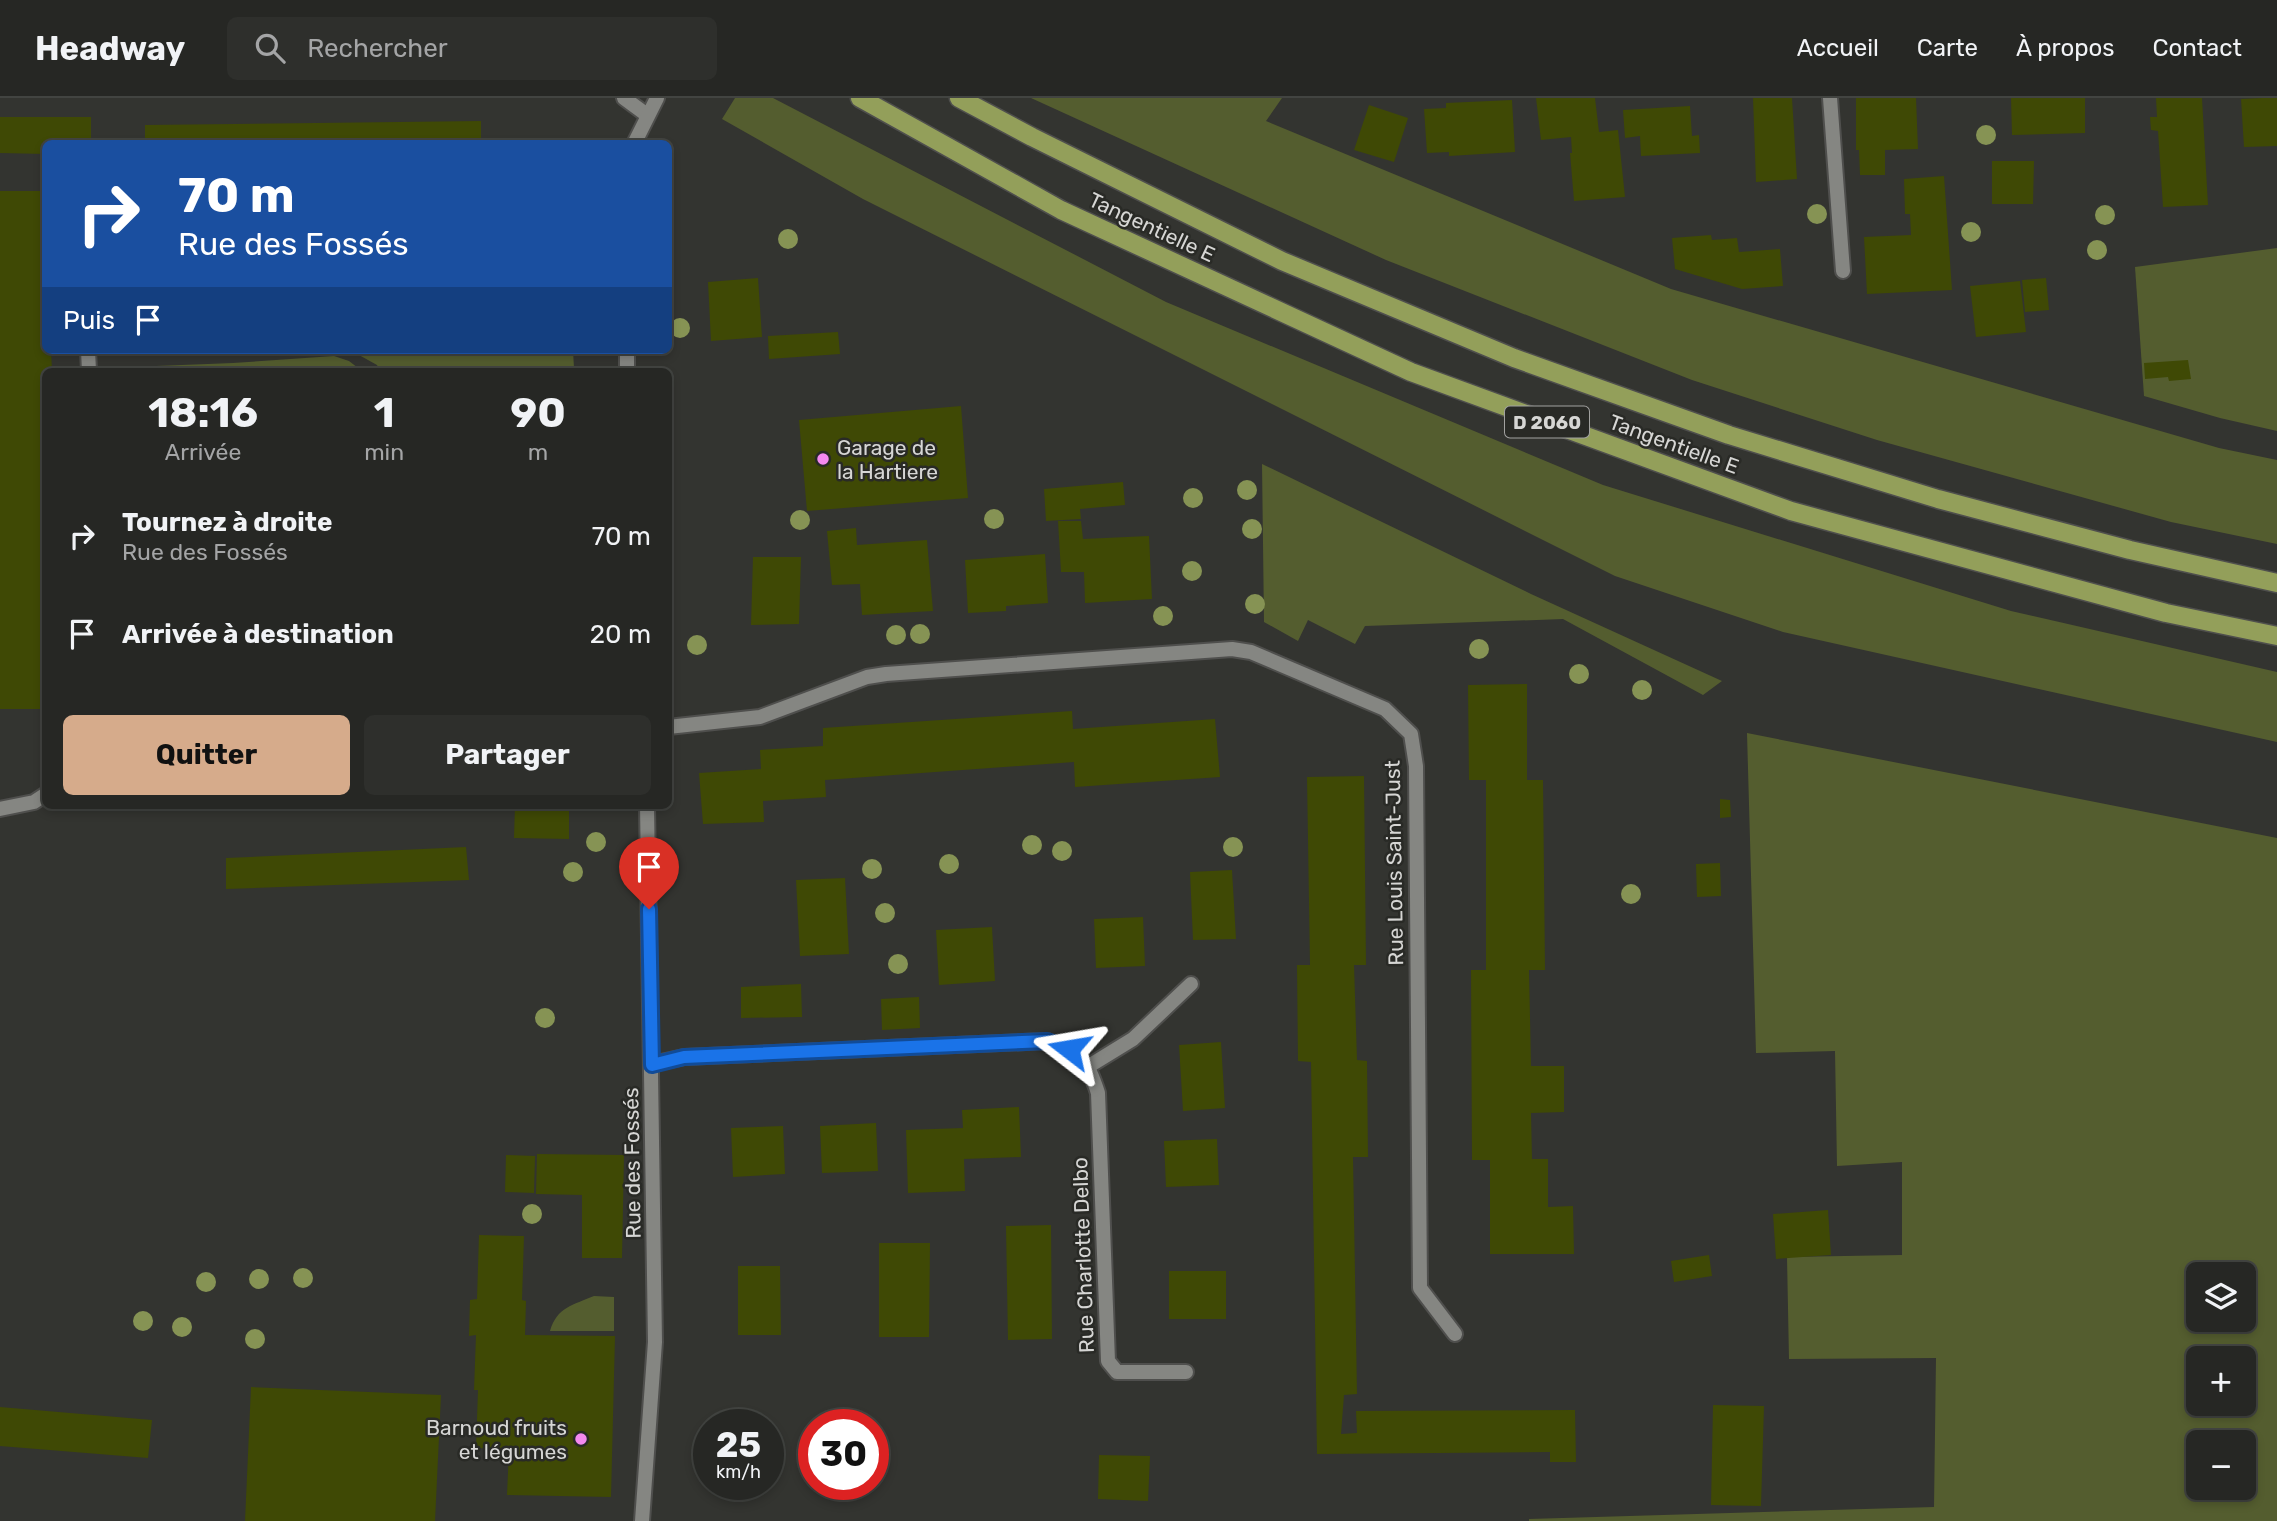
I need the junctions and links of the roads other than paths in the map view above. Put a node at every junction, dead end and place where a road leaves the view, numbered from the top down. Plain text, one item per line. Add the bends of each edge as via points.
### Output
1 (624, 98) edge
2 (657, 98) edge
3 (860, 98) edge
4 (959, 98) edge
5 (1830, 98) edge
6 (647, 115) junction
7 (636, 140) edge
8 (1843, 271) dead end
9 (2277, 583) edge
10 (2277, 636) edge
11 (672, 727) edge
12 (42, 797) edge
13 (0, 809) edge
14 (646, 809) edge
15 (1191, 984) dead end
16 (652, 1065) junction
17 (1089, 1066) junction
18 (1455, 1334) dead end
19 (1186, 1372) dead end
20 (642, 1521) edge

1 - 6 street
2 - 6 street
3 - 10 main road, Tangentielle E / D 2060 via 1062,210 1411,372 1791,511 2166,613
4 - 9 main road, Tangentielle E / D 2060 via 1282,261 1514,358 1729,435 1938,499
5 - 8 street
6 - 7 street
11 - 18 street, Rue Louis Saint-Just via 760,717 886,674 1232,649 1251,652 1385,709 1411,734 1416,766 1420,1288
12 - 13 street
14 - 16 street, Rue des Fossés
15 - 17 street via 1133,1039
16 - 17 street via 684,1057 1047,1041 1069,1049
16 - 20 street, Rue des Fossés via 655,1342
17 - 19 street, Rue Charlotte Delbo via 1098,1093 1108,1362 1117,1372

